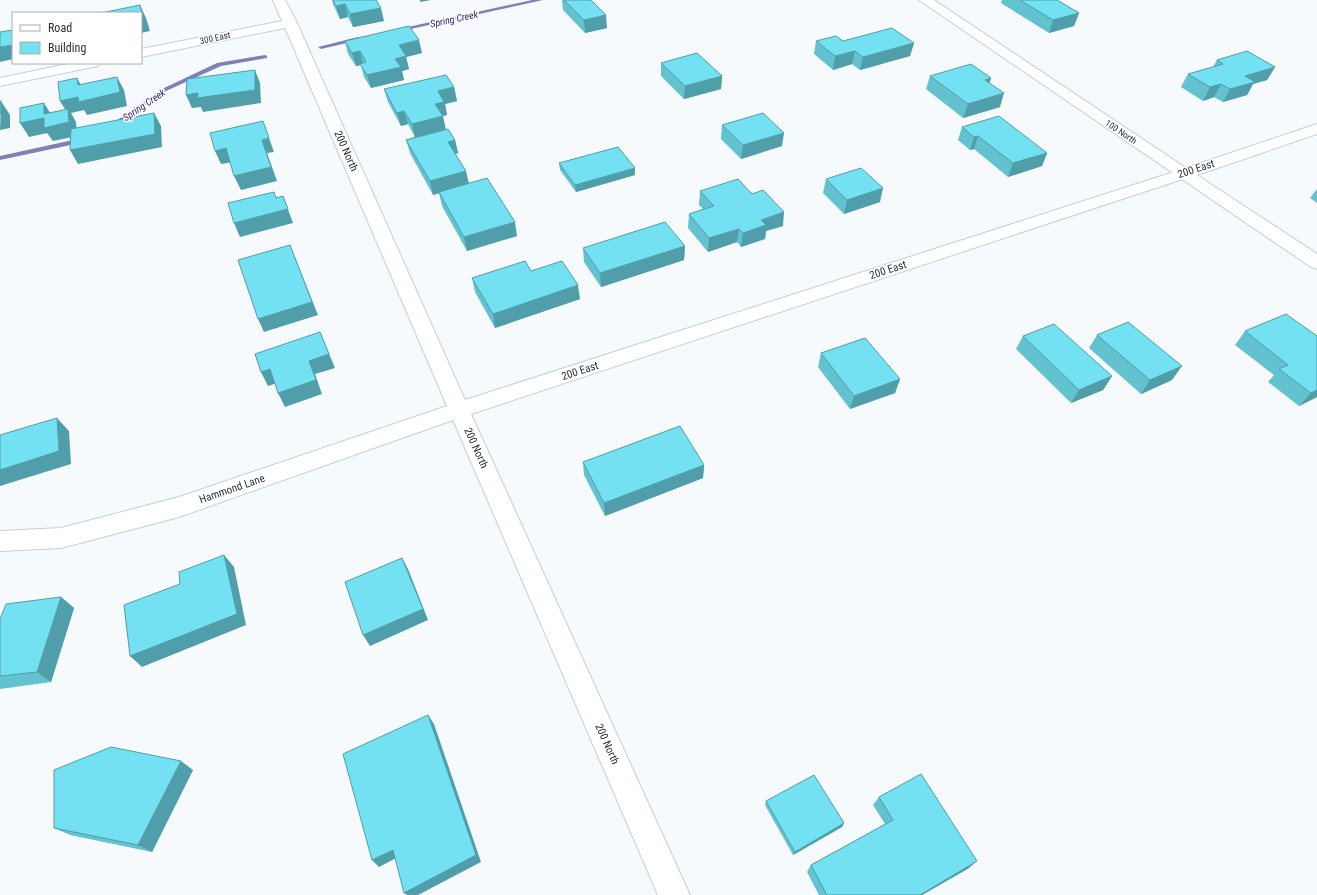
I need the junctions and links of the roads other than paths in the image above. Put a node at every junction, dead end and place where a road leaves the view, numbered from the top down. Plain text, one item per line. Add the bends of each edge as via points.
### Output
1 (279, 0) edge
2 (925, 0) edge
3 (290, 23) junction
4 (142, 53) edge
5 (88, 64) edge
6 (0, 82) edge
7 (1317, 129) edge
8 (1183, 174) junction
9 (1317, 263) edge
10 (459, 410) junction
11 (0, 541) edge
12 (674, 895) edge

1 - 3 street, 200 North
2 - 8 street, 100 North
3 - 4 street, 300 East
3 - 10 street, 200 North
5 - 6 street
7 - 8 street, 200 East
8 - 9 street, 100 North
8 - 10 street, 200 East
10 - 11 street, Hammond Lane via 179,507 61,538
10 - 12 street, 200 North

